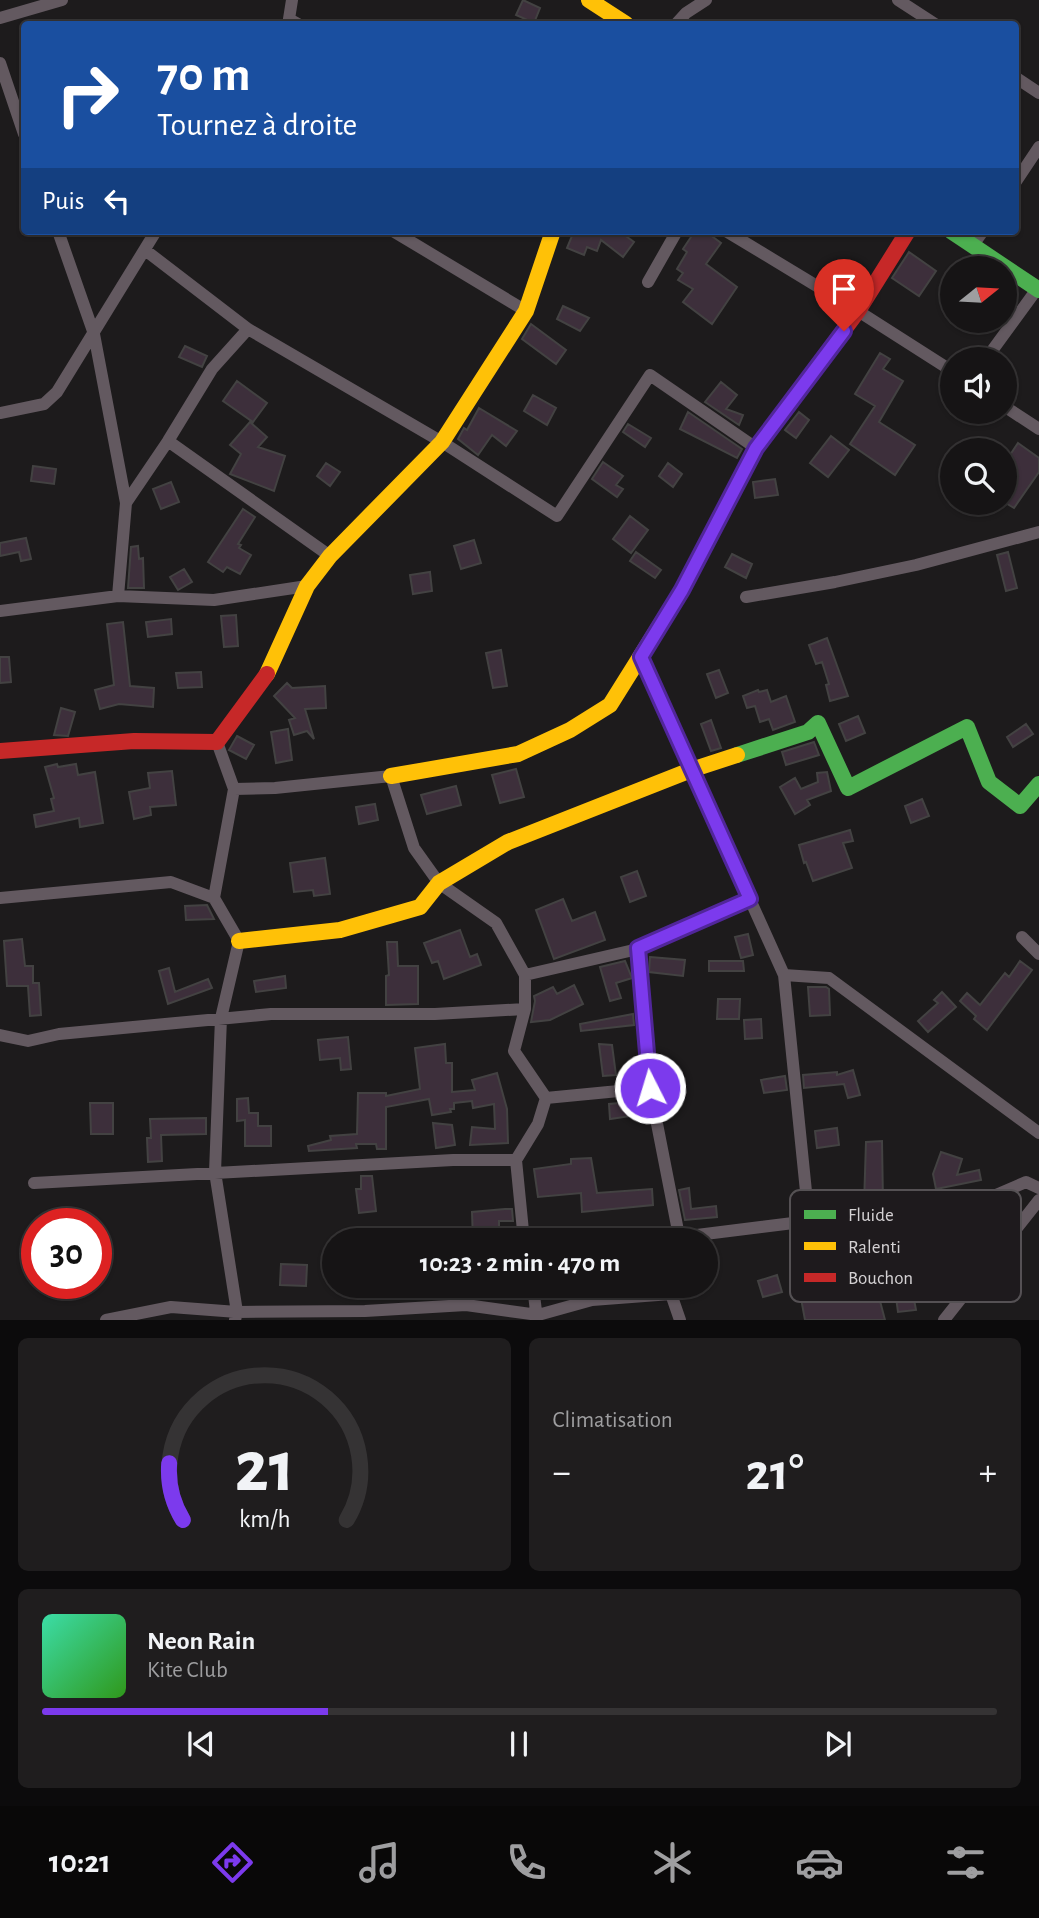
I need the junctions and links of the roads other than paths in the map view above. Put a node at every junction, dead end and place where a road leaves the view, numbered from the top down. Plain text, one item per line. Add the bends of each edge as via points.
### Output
1 (62, 0) edge
2 (292, 0) edge
3 (589, 0) edge
4 (706, 0) edge
5 (898, 0) edge
6 (0, 18) edge
7 (291, 21) edge
8 (620, 21) edge
9 (679, 21) edge
10 (930, 21) edge
11 (0, 63) edge
12 (1019, 80) edge
13 (1039, 93) edge
14 (21, 125) edge
15 (1039, 147) edge
16 (1019, 177) edge
17 (59, 235) edge
18 (154, 235) edge
19 (400, 235) edge
20 (552, 235) edge
21 (675, 235) edge
22 (733, 235) edge
23 (906, 235) edge
24 (957, 235) edge
25 (980, 235) edge
26 (973, 245) junction
27 (145, 250) junction
28 (648, 282) dead end
29 (1038, 289) edge
30 (858, 311) junction
31 (526, 312) junction
32 (248, 329) junction
33 (94, 334) junction
34 (995, 347) edge
35 (940, 364) edge
36 (0, 413) edge
37 (1017, 415) edge
38 (1039, 429) edge
39 (168, 441) junction
40 (442, 442) junction
41 (756, 448) junction
42 (126, 503) junction
43 (1039, 532) edge
44 (330, 556) junction
45 (307, 586) junction
46 (118, 596) junction
47 (746, 597) dead end
48 (0, 611) edge
49 (641, 657) junction
50 (217, 742) junction
51 (0, 751) edge
52 (691, 770) junction
53 (391, 776) junction
54 (1039, 784) edge
55 (234, 789) junction
56 (439, 883) junction
57 (0, 898) edge
58 (214, 898) junction
59 (750, 899) junction
60 (1022, 937) dead end
61 (239, 941) junction
62 (638, 948) junction
63 (1039, 954) edge
64 (525, 975) junction
65 (784, 975) junction
66 (525, 1009) junction
67 (221, 1018) junction
68 (0, 1035) edge
69 (650, 1088) junction
70 (546, 1098) junction
71 (1039, 1133) edge
72 (516, 1160) junction
73 (215, 1172) junction
74 (1039, 1174) edge
75 (1026, 1182) junction
76 (34, 1183) dead end
77 (1039, 1188) edge
78 (806, 1190) edge
79 (1008, 1190) edge
80 (1039, 1200) edge
81 (1021, 1223) edge
82 (790, 1224) edge
83 (523, 1228) edge
84 (678, 1228) edge
85 (718, 1234) edge
86 (535, 1298) edge
87 (608, 1298) edge
88 (674, 1298) edge
89 (958, 1302) edge
90 (236, 1316) edge
91 (538, 1317) edge
92 (106, 1320) edge
93 (680, 1320) edge
94 (944, 1320) edge

1 - 6 street
2 - 7 street
3 - 8 street
4 - 9 street
5 - 10 street
11 - 14 street
12 - 13 street
15 - 16 street
17 - 33 street
18 - 27 street
19 - 31 street
20 - 31 street
21 - 28 street
22 - 30 street
23 - 30 street
24 - 26 street
25 - 26 street
26 - 29 street
27 - 32 street
27 - 33 street
29 - 34 street
30 - 35 street
30 - 41 street
31 - 40 street
32 - 39 street via 212,369
32 - 40 street
33 - 36 street via 57,392 44,404
33 - 42 street
37 - 38 street
39 - 42 street
39 - 44 street
40 - 41 street via 557,516 650,375
40 - 44 street
41 - 49 street via 682,590
42 - 46 street
43 - 47 street via 916,565
44 - 45 street
45 - 46 street via 214,600
45 - 50 street via 268,672
46 - 48 street
49 - 52 street
49 - 53 street via 610,705 559,735 518,754
50 - 51 street via 134,741
50 - 55 street
52 - 54 street via 808,732 818,723 848,788 967,727 989,782 1020,806
52 - 56 street via 508,842
52 - 59 street
53 - 55 street
53 - 56 street via 414,848
55 - 58 street
56 - 61 street via 420,907 340,930
56 - 64 street via 496,923
57 - 58 street via 171,882
58 - 61 street
59 - 62 street
59 - 65 street
60 - 63 street
61 - 67 street
62 - 64 street
62 - 69 street
64 - 66 street
65 - 71 street via 829,978
65 - 78 street
66 - 67 street
66 - 70 street via 514,1051
67 - 68 street via 28,1041
67 - 73 street
69 - 70 street
69 - 84 street
70 - 72 street via 538,1124
72 - 73 street
72 - 83 street
73 - 76 street
73 - 90 street
74 - 75 street
75 - 77 street
75 - 79 street
80 - 81 street
82 - 85 street
86 - 91 street
87 - 91 street
88 - 93 street
89 - 94 street
90 - 91 street via 466,1305
90 - 92 street via 171,1307

